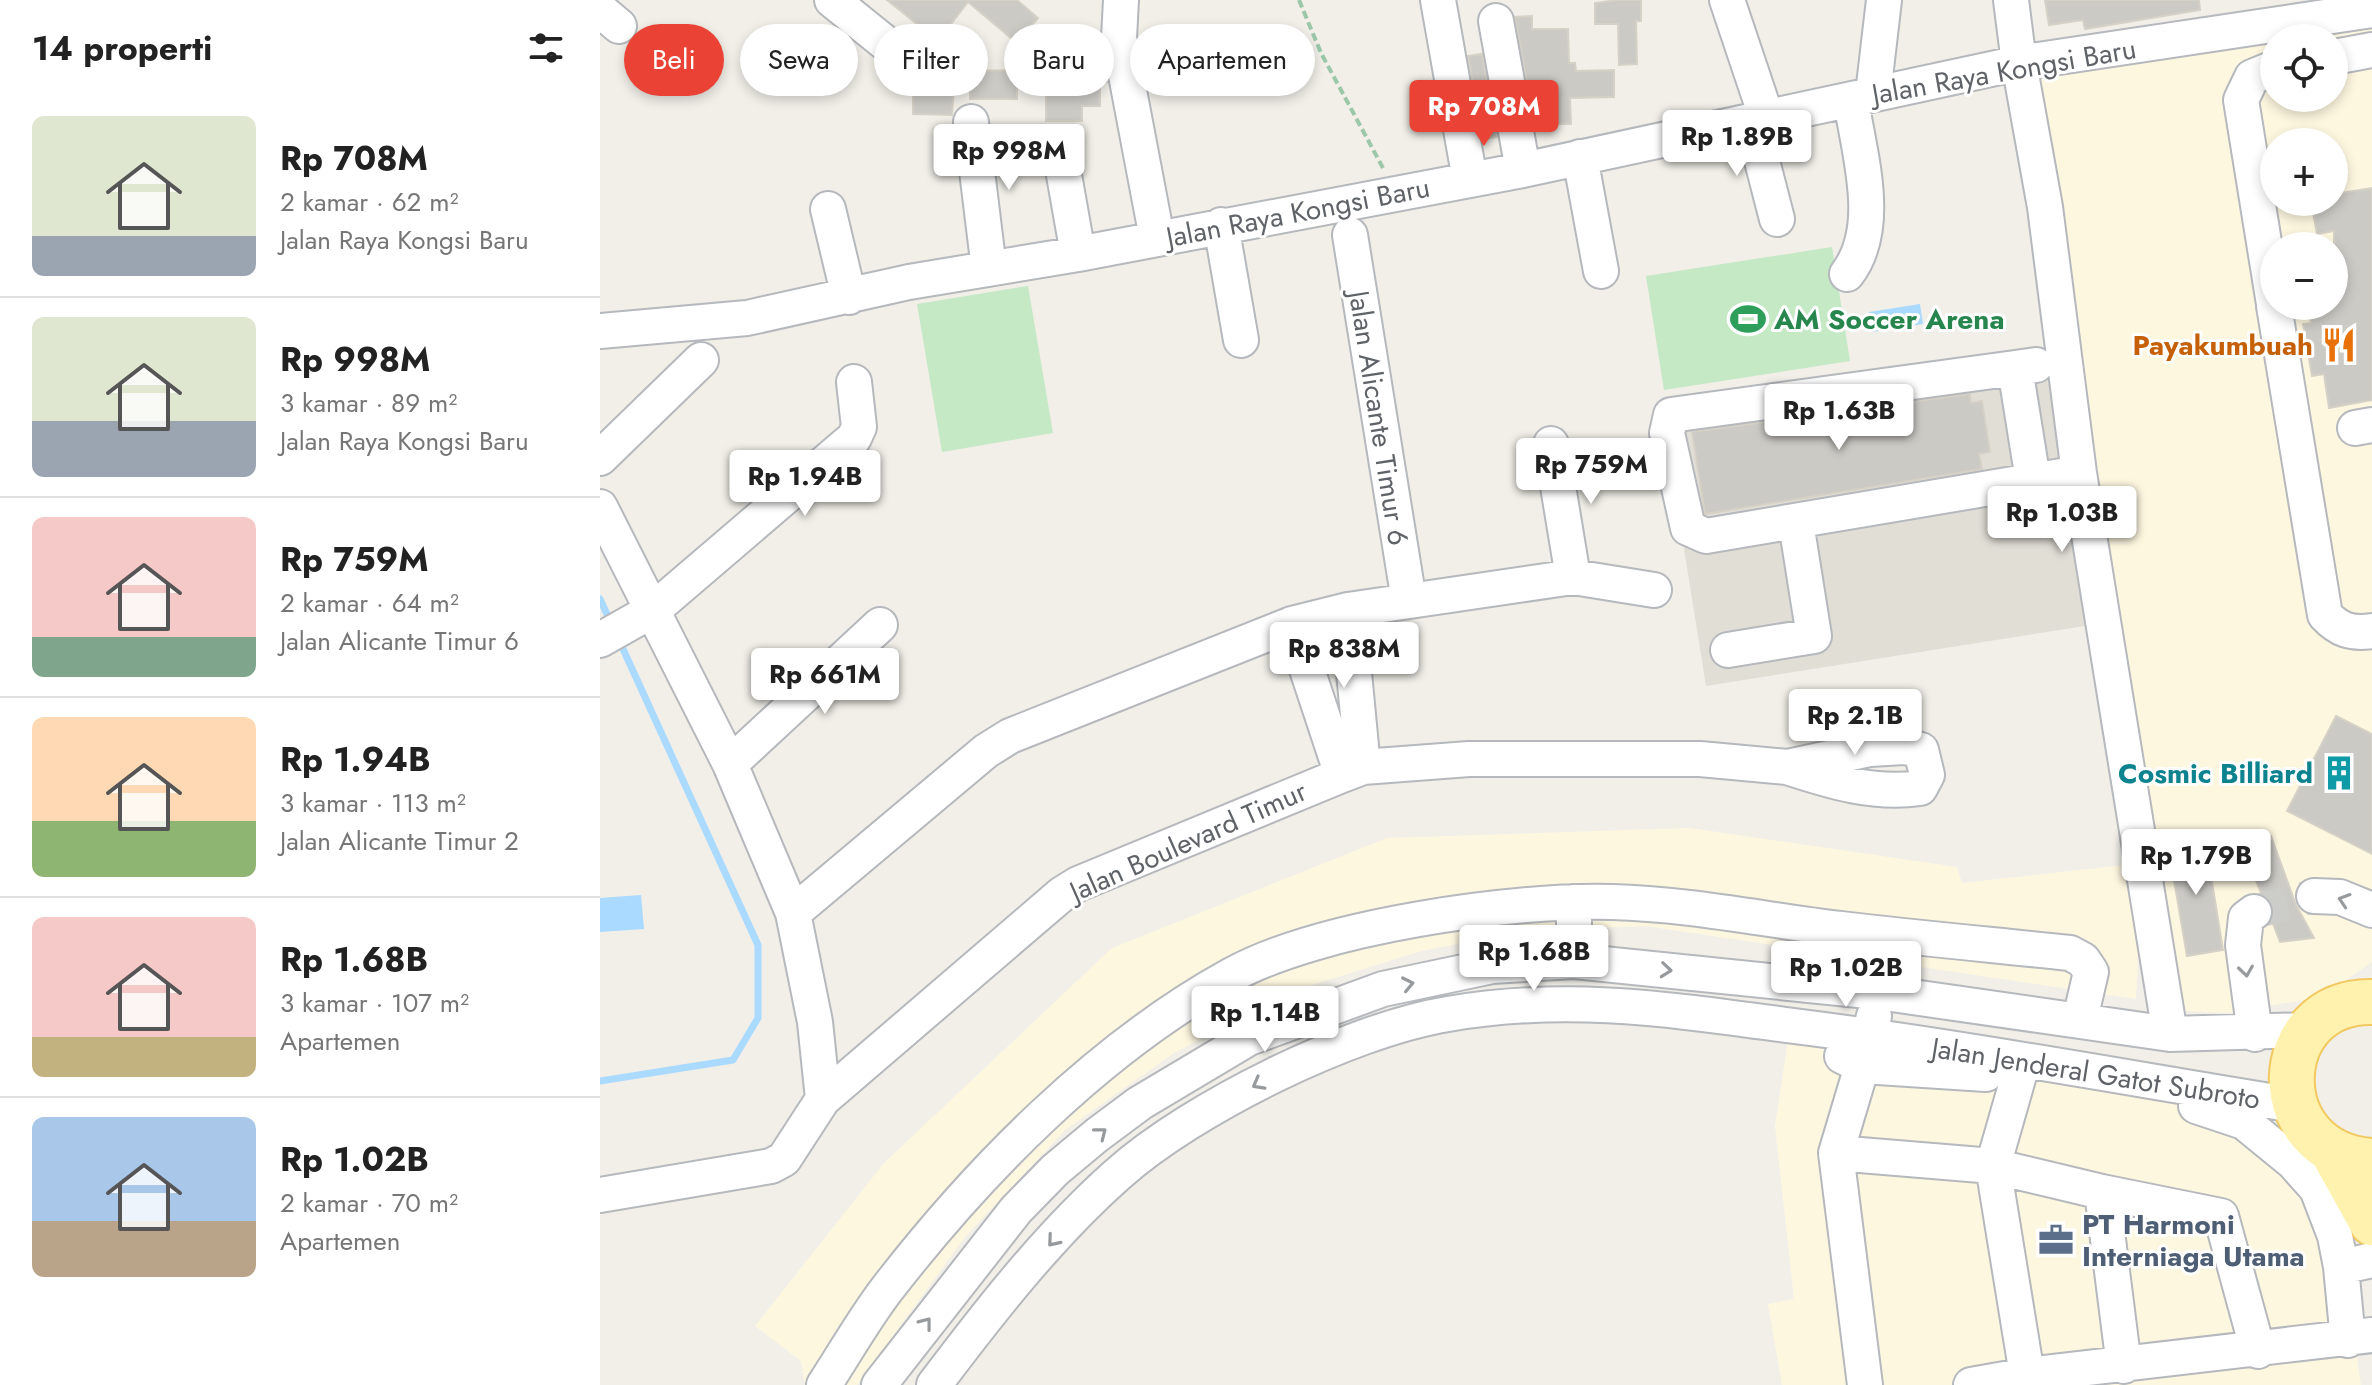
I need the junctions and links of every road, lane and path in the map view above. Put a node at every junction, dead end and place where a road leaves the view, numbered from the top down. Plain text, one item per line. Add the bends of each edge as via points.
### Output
1 (832, 0) edge
2 (1121, 0) edge
3 (1299, 0) edge
4 (1438, 0) edge
5 (1727, 0) edge
6 (1884, 0) edge
7 (2011, 0) edge
8 (2367, 7) edge
9 (1496, 21) dead end
10 (874, 34) edge
11 (2372, 50) edge
12 (2348, 54) edge
13 (2019, 63) junction
14 (2260, 74) edge
15 (1862, 97) junction
16 (1759, 119) junction
17 (971, 122) dead end
18 (1580, 157) junction
19 (1523, 170) junction
20 (1064, 175) dead end
21 (1470, 180) junction
22 (1396, 191) junction
23 (828, 209) dead end
24 (1777, 219) dead end
25 (1221, 225) junction
26 (2262, 232) edge
27 (1350, 235) dead end
28 (1157, 238) junction
29 (1078, 254) junction
30 (989, 269) junction
31 (1601, 271) dead end
32 (1847, 274) dead end
33 (849, 297) junction
34 (2276, 320) edge
35 (600, 331) edge
36 (1241, 340) dead end
37 (2063, 360) junction
38 (699, 362) dead end
39 (2015, 368) junction
40 (854, 382) dead end
41 (1551, 444) dead end
42 (600, 458) edge
43 (2079, 473) junction
44 (2033, 480) junction
45 (600, 507) edge
46 (1796, 523) junction
47 (1573, 577) junction
48 (1654, 590) dead end
49 (1409, 601) junction
50 (1348, 610) junction
51 (647, 613) junction
52 (1292, 624) junction
53 (880, 625) dead end
54 (2372, 631) edge
55 (600, 640) edge
56 (1728, 650) dead end
57 (730, 764) junction
58 (1787, 767) dead end
59 (1353, 771) junction
60 (2314, 896) tunnel mouth
61 (1574, 902) junction
62 (2372, 910) edge
63 (2254, 912) dead end
64 (793, 913) junction
65 (1574, 961) junction
66 (1878, 992) junction
67 (2369, 999) edge
68 (2080, 1019) junction
69 (1284, 1023) junction
70 (2309, 1030) junction
71 (2170, 1034) junction
72 (2255, 1034) junction
73 (1856, 1052) junction
74 (1111, 1056) junction
75 (1300, 1065) junction
76 (2022, 1069) junction
77 (823, 1099) junction
78 (1140, 1103) junction
79 (2294, 1105) junction
80 (1836, 1153) junction
81 (2352, 1156) edge
82 (1993, 1166) junction
83 (2102, 1192) junction
84 (600, 1195) edge
85 (2372, 1223) edge
86 (2356, 1264) edge
87 (2360, 1338) edge
88 (2258, 1351) junction
89 (2124, 1366) junction
90 (831, 1374) edge
91 (2027, 1375) junction
92 (867, 1385) edge
93 (879, 1385) edge
94 (934, 1385) edge
95 (1865, 1385) edge
96 (1971, 1385) edge

1 - 10 street
2 - 28 street via 1119,38
3 - 22 path via 1321,53
4 - 21 street
5 - 16 street
6 - 15 street
7 - 13 street
8 - 13 street, Jalan Raya Kongsi Baru
9 - 19 street
11 - 12 street
13 - 15 street, Jalan Raya Kongsi Baru
13 - 37 street via 2045,207
14 - 26 street via 2252,77 2241,100
15 - 16 street, Jalan Raya Kongsi Baru
15 - 32 street via 1866,201 1861,256
16 - 18 street, Jalan Raya Kongsi Baru
16 - 24 street
17 - 30 street
18 - 19 street, Jalan Raya Kongsi Baru
18 - 31 street
19 - 21 street, Jalan Raya Kongsi Baru
20 - 29 street
21 - 22 street, Jalan Raya Kongsi Baru
22 - 25 street, Jalan Raya Kongsi Baru
23 - 33 street
25 - 28 street, Jalan Raya Kongsi Baru
25 - 36 street
27 - 49 street, Jalan Alicante Timur 6
28 - 29 street, Jalan Raya Kongsi Baru
29 - 30 street, Jalan Raya Kongsi Baru
30 - 33 street, Jalan Raya Kongsi Baru
33 - 35 street, Jalan Raya Kongsi Baru via 747,318
34 - 54 street via 2325,615 2337,628
37 - 39 street
37 - 43 street
38 - 42 street
39 - 44 street
39 - 46 street via 1671,415 1667,433 1688,528 1706,536
40 - 51 street via 859,427 854,438
41 - 47 street
43 - 44 street
43 - 71 street
44 - 46 street
45 - 51 street
46 - 56 street via 1814,636
47 - 48 street
47 - 49 street
49 - 50 street
50 - 52 street
50 - 59 street
51 - 55 street
51 - 57 street
52 - 59 street
52 - 64 street via 1010,736
53 - 57 street
57 - 64 street
58 - 59 street, Jalan Boulevard Timur via 1700,759 1469,759
59 - 77 street, Jalan Boulevard Timur via 1078,884
62 -> 60 street via 2340,897
61 - 65 street
61 - 68 street via 1739,914 2070,953 2091,972
61 - 74 street via 1436,917 1321,941 1234,973
63 -> 72 street via 2246,918 2243,945
64 - 77 street via 815,1022
65 -> 66 street, Jalan Jenderal Gatot Subroto
69 -> 65 street, Jalan Jenderal Gatot Subroto via 1383,989 1492,966
66 - 68 street, Jalan Jenderal Gatot Subroto
66 - 73 street
67 - 70 main road via 2333,1011
68 - 71 street, Jalan Jenderal Gatot Subroto
69 - 75 street
69 - 78 street, Jalan Jenderal Gatot Subroto
70 - 72 street, Jalan Jenderal Gatot Subroto
70 - 79 main road via 2292,1065
71 - 72 street, Jalan Jenderal Gatot Subroto
73 - 75 street, Jalan Jenderal Gatot Subroto via 1620,1003 1536,1003 1388,1028
73 - 76 street, Jalan Jenderal Gatot Subroto
73 - 80 street
74 - 78 street
74 - 90 street via 971,1188 886,1291
75 -> 94 street, Jalan Jenderal Gatot Subroto via 1186,1124 1119,1173 1064,1227
76 - 79 street, Jalan Jenderal Gatot Subroto
76 - 82 street
76 - 86 street via 2181,1101 2244,1122 2317,1189 2335,1236
77 - 84 street, Jalan Boulevard Timur via 784,1159 771,1166
93 -> 78 street, Jalan Jenderal Gatot Subroto via 1016,1210 1055,1170
79 - 81 main road via 2315,1140
80 - 82 street
80 - 95 street
81 - 85 main road
82 - 83 street
82 - 91 street
83 - 88 street via 2221,1216
83 - 89 street
86 - 87 street
87 - 88 street
88 - 89 street
89 - 91 street
90 - 92 street
91 - 96 street

